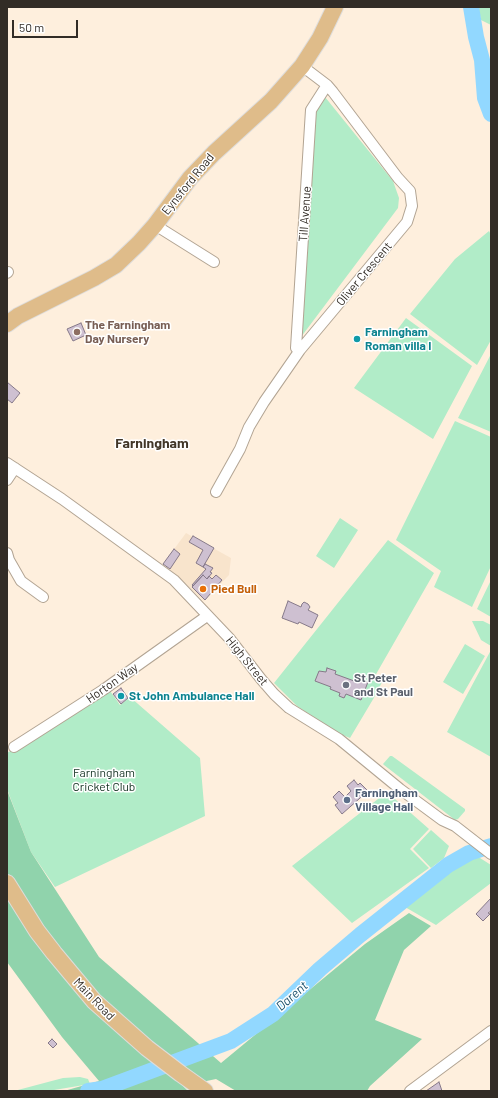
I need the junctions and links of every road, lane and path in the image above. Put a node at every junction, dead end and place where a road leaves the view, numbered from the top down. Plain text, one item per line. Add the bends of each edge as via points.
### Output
1 (335, 7) edge
2 (302, 66) junction
3 (327, 85) junction
4 (155, 225) junction
5 (214, 262) dead end
6 (7, 324) edge
7 (296, 348) dead end
8 (11, 465) edge
9 (7, 480) edge
10 (216, 492) dead end
11 (7, 553) edge
12 (43, 597) dead end
13 (207, 616) junction
14 (14, 747) dead end
15 (491, 854) edge
16 (7, 884) edge
17 (491, 1031) edge
18 (205, 1091) edge
19 (410, 1091) edge

1 - 2 main road, Eynsford Road via 320,38
2 - 3 street, Oliver Crescent
2 - 4 main road, Eynsford Road via 271,100 190,178
3 - 7 street, Till Avenue via 311,110
3 - 10 street, Oliver Crescent via 410,191 412,206 407,222 300,350 264,402
4 - 5 street
4 - 6 main road, Eynsford Road via 116,264
8 - 9 street
8 - 13 street, High Street via 165,574 181,587
11 - 12 street via 20,581
13 - 14 street, Horton Way via 103,690
13 - 15 street, High Street via 289,708 339,739 400,789
16 - 18 main road, Main Road via 37,931 75,980 117,1023
17 - 19 street

